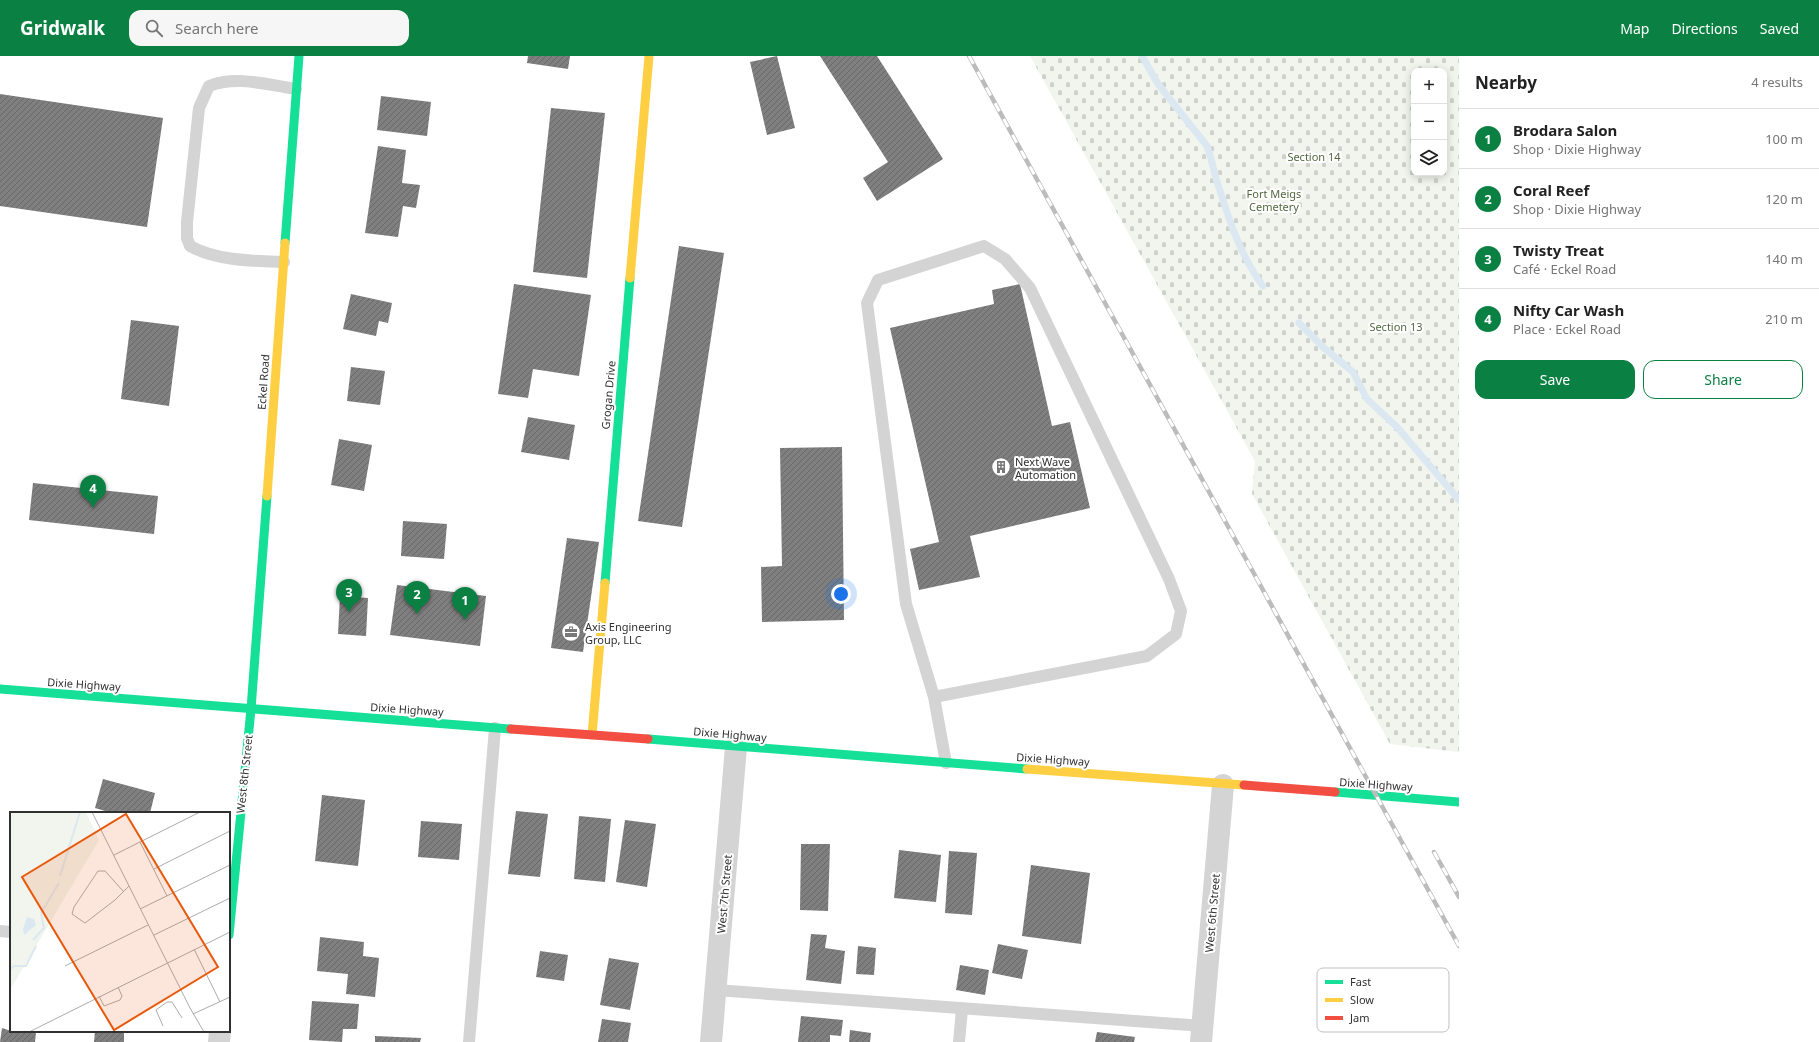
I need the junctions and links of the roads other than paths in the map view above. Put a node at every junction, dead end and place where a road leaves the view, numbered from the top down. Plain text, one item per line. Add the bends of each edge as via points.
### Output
1 (299, 56) edge
2 (649, 56) edge
3 (296, 89) junction
4 (284, 262) junction
5 (0, 689) edge
6 (934, 697) junction
7 (251, 709) junction
8 (495, 728) junction
9 (592, 735) junction
10 (736, 747) junction
11 (946, 763) junction
12 (1223, 785) junction
13 (1459, 802) edge
14 (230, 924) edge
15 (0, 931) edge
16 (10, 932) edge
17 (716, 990) junction
18 (962, 1009) junction
19 (220, 1032) edge
20 (1202, 1034) edge
21 (219, 1042) edge
22 (469, 1042) edge
23 (711, 1042) edge
24 (959, 1042) edge

1 - 3 street, Eckel Road
2 - 9 street, Grogan Drive
3 - 4 street, Eckel Road
3 - 4 lane via 242,80 209,86 199,108 187,222 190,246 200,252 251,261
4 - 7 street, Eckel Road
5 - 7 street, Dixie Highway
6 - 6 lane via 906,604 867,303 878,280 984,246 1005,259 1030,288 1149,536 1181,611 1176,634 1147,656
6 - 11 lane
7 - 8 street, Dixie Highway
7 - 14 street, West 8th Street
8 - 9 street, Dixie Highway
8 - 22 lane
9 - 10 street, Dixie Highway
10 - 11 street, Dixie Highway
10 - 17 street, West 7th Street
11 - 12 street, Dixie Highway
12 - 13 street, Dixie Highway
12 - 20 street, West 6th Street
15 - 16 lane
17 - 18 lane
17 - 23 street, West 7th Street
18 - 20 lane
18 - 24 lane
19 - 21 street

